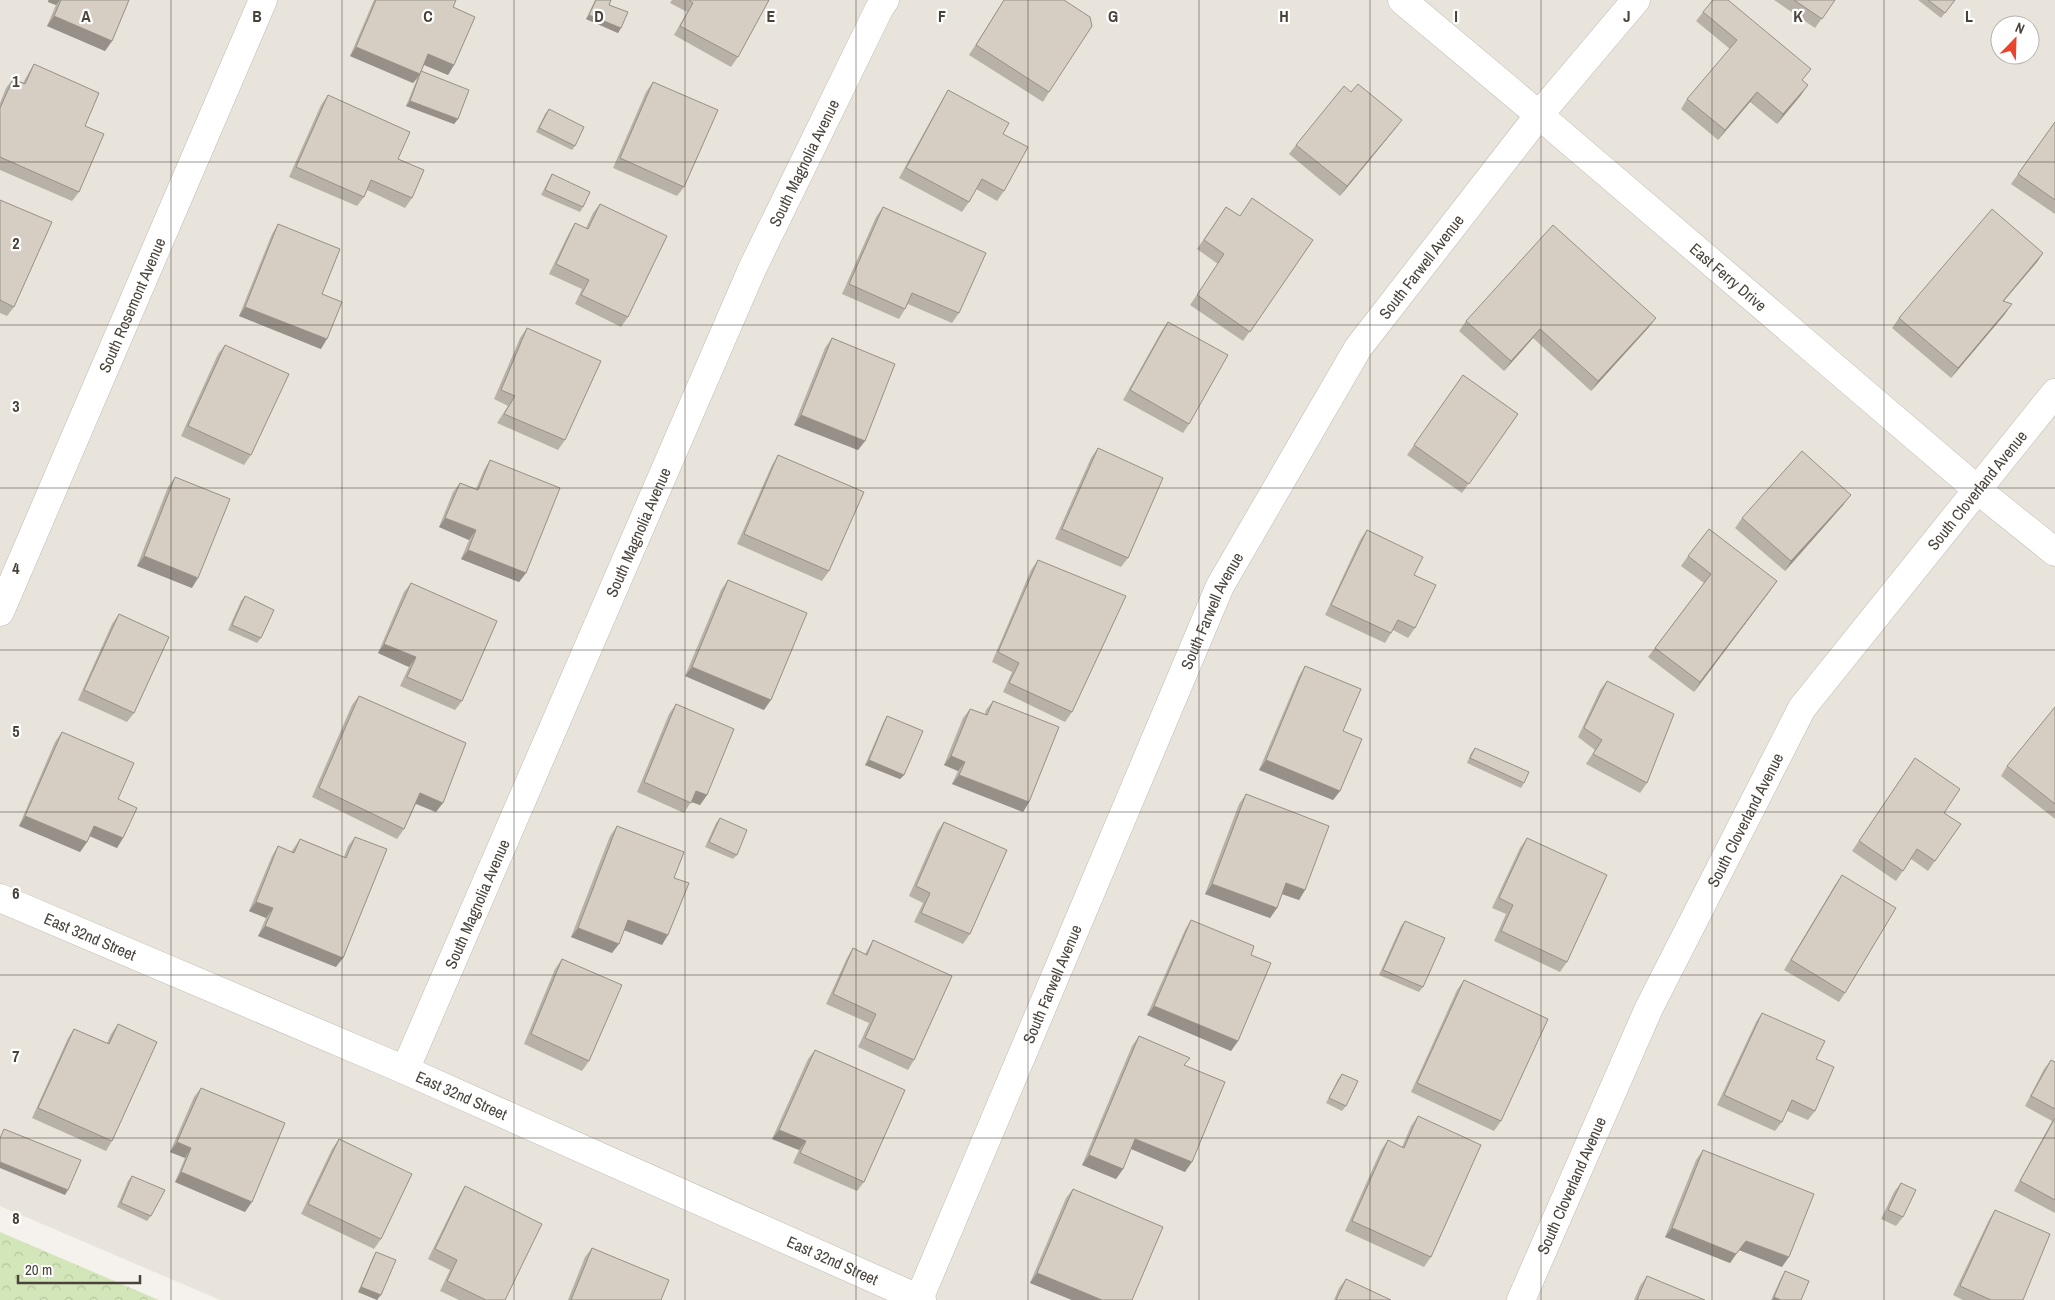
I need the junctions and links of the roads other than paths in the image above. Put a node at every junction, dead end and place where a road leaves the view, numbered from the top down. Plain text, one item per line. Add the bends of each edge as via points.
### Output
1 (263, 0) edge
2 (885, 0) edge
3 (1402, 0) edge
4 (1636, 0) edge
5 (1539, 115) junction
6 (2055, 394) edge
7 (1979, 491) junction
8 (2055, 552) edge
9 (0, 612) edge
10 (0, 898) edge
11 (405, 1070) junction
12 (921, 1299) edge
13 (1521, 1300) edge

1 - 9 street, South Rosemont Avenue
2 - 11 street, South Magnolia Avenue via 753,267
3 - 5 street, East Ferry Drive
4 - 5 street, South Farwell Avenue
5 - 7 street, East Ferry Drive
5 - 12 street, South Farwell Avenue via 1358,348 1220,586
6 - 7 street, South Cloverland Avenue
7 - 8 street, East Ferry Drive
7 - 13 street, South Cloverland Avenue via 1802,708 1649,1008
10 - 11 street, East 32nd Street
11 - 12 street, East 32nd Street

